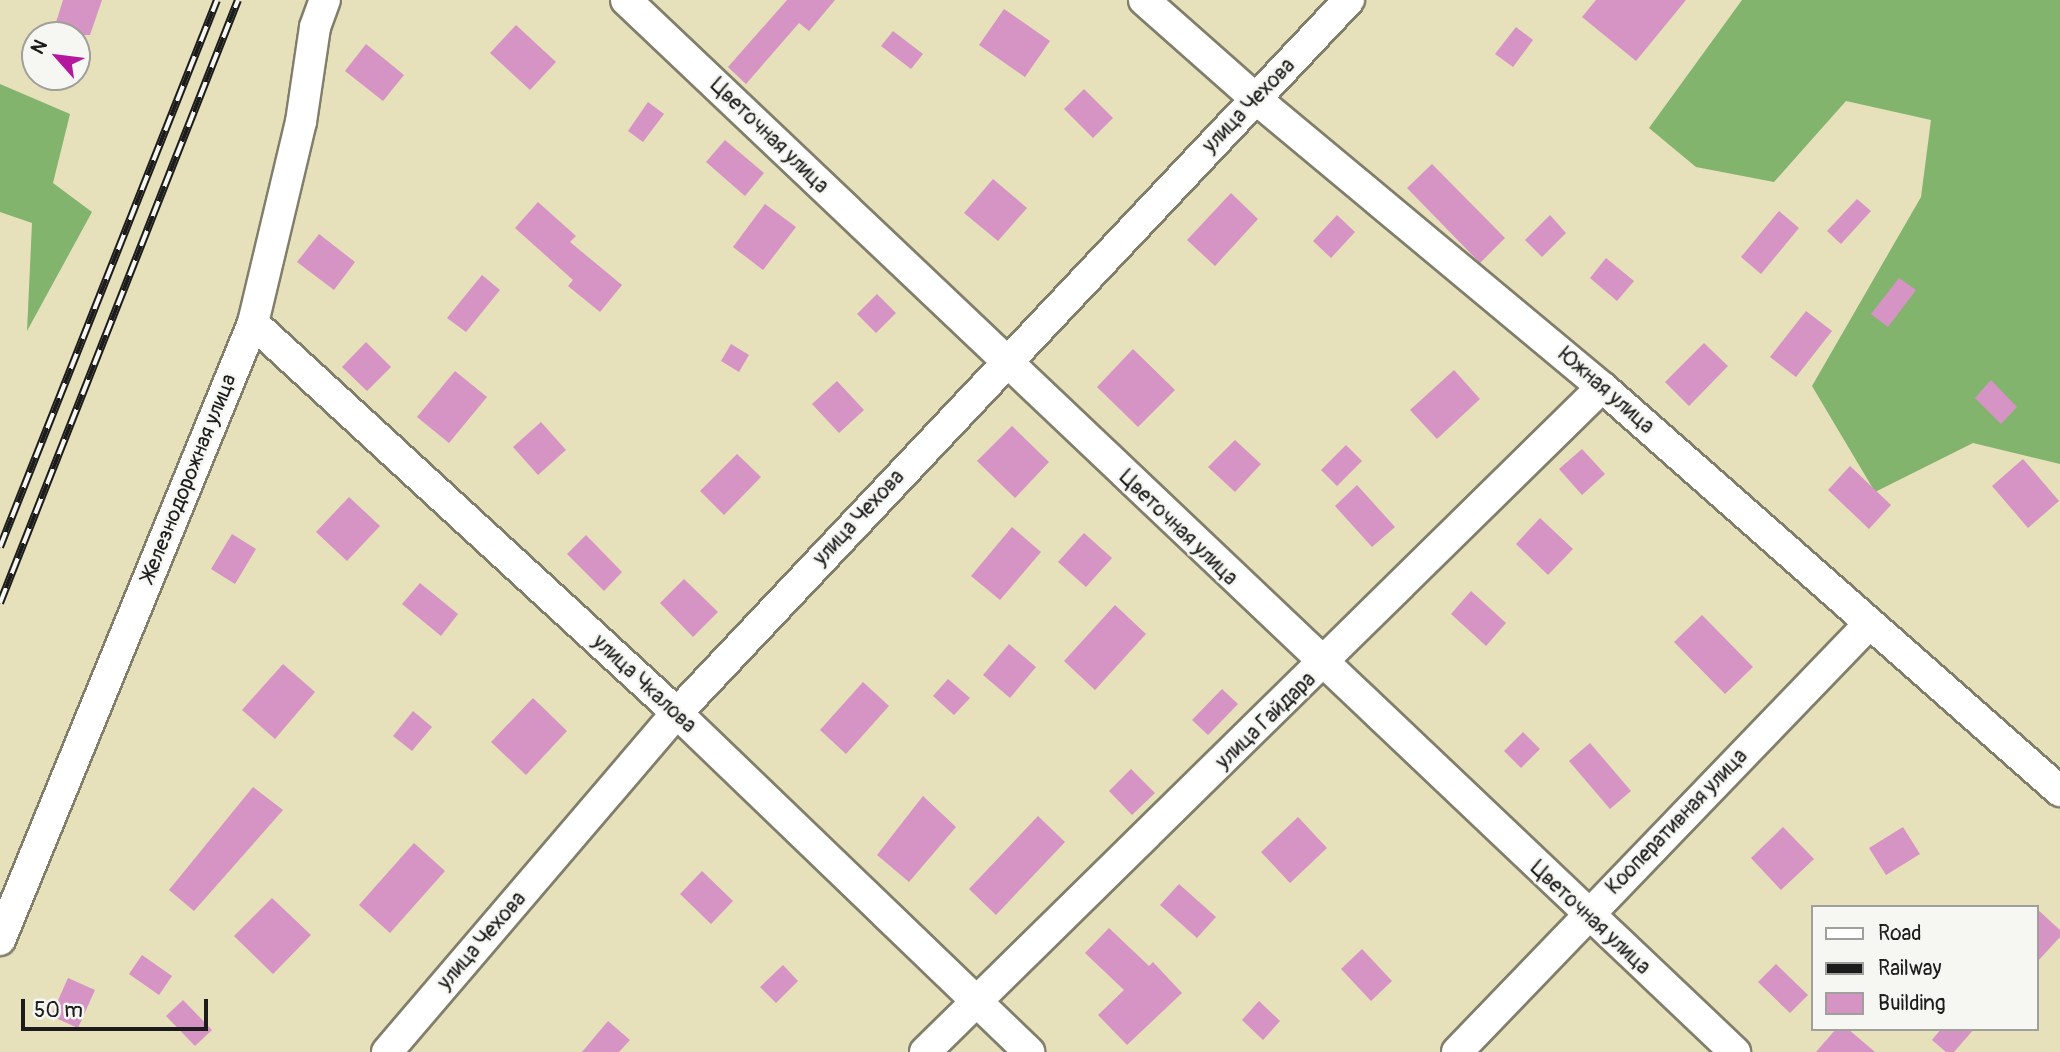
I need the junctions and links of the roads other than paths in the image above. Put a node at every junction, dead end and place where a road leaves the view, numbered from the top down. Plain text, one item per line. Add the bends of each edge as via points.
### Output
1 (325, 0) edge
2 (626, 0) edge
3 (1144, 0) edge
4 (1349, 0) edge
5 (1256, 99) junction
6 (253, 323) junction
7 (1004, 362) junction
8 (1602, 387) junction
9 (1869, 624) junction
10 (1323, 665) junction
11 (677, 713) junction
12 (2060, 791) edge
13 (1586, 916) junction
14 (0, 940) edge
15 (977, 1004) junction
16 (387, 1052) edge
17 (925, 1052) edge
18 (1029, 1052) edge
19 (1457, 1052) edge
20 (1735, 1052) edge

1 - 6 street, Железнодорожная улица via 315,27 301,122
2 - 7 street, Цветочная улица
3 - 5 street, Южная улица
4 - 5 street, улица Чехова
5 - 7 street, улица Чехова
5 - 8 street, Южная улица
6 - 11 street, улица Чкалова
6 - 14 street, Железнодорожная улица
7 - 10 street, Цветочная улица
7 - 11 street, улица Чехова
8 - 9 street, Южная улица
8 - 10 street, улица Гайдара
9 - 12 street, Южная улица
9 - 13 street, Кооперативная улица
10 - 13 street, Цветочная улица
10 - 15 street, улица Гайдара
11 - 15 street, улица Чкалова
11 - 16 street, улица Чехова
13 - 19 street, Кооперативная улица
13 - 20 street, Цветочная улица
15 - 17 street, улица Гайдара
15 - 18 street, улица Чкалова

